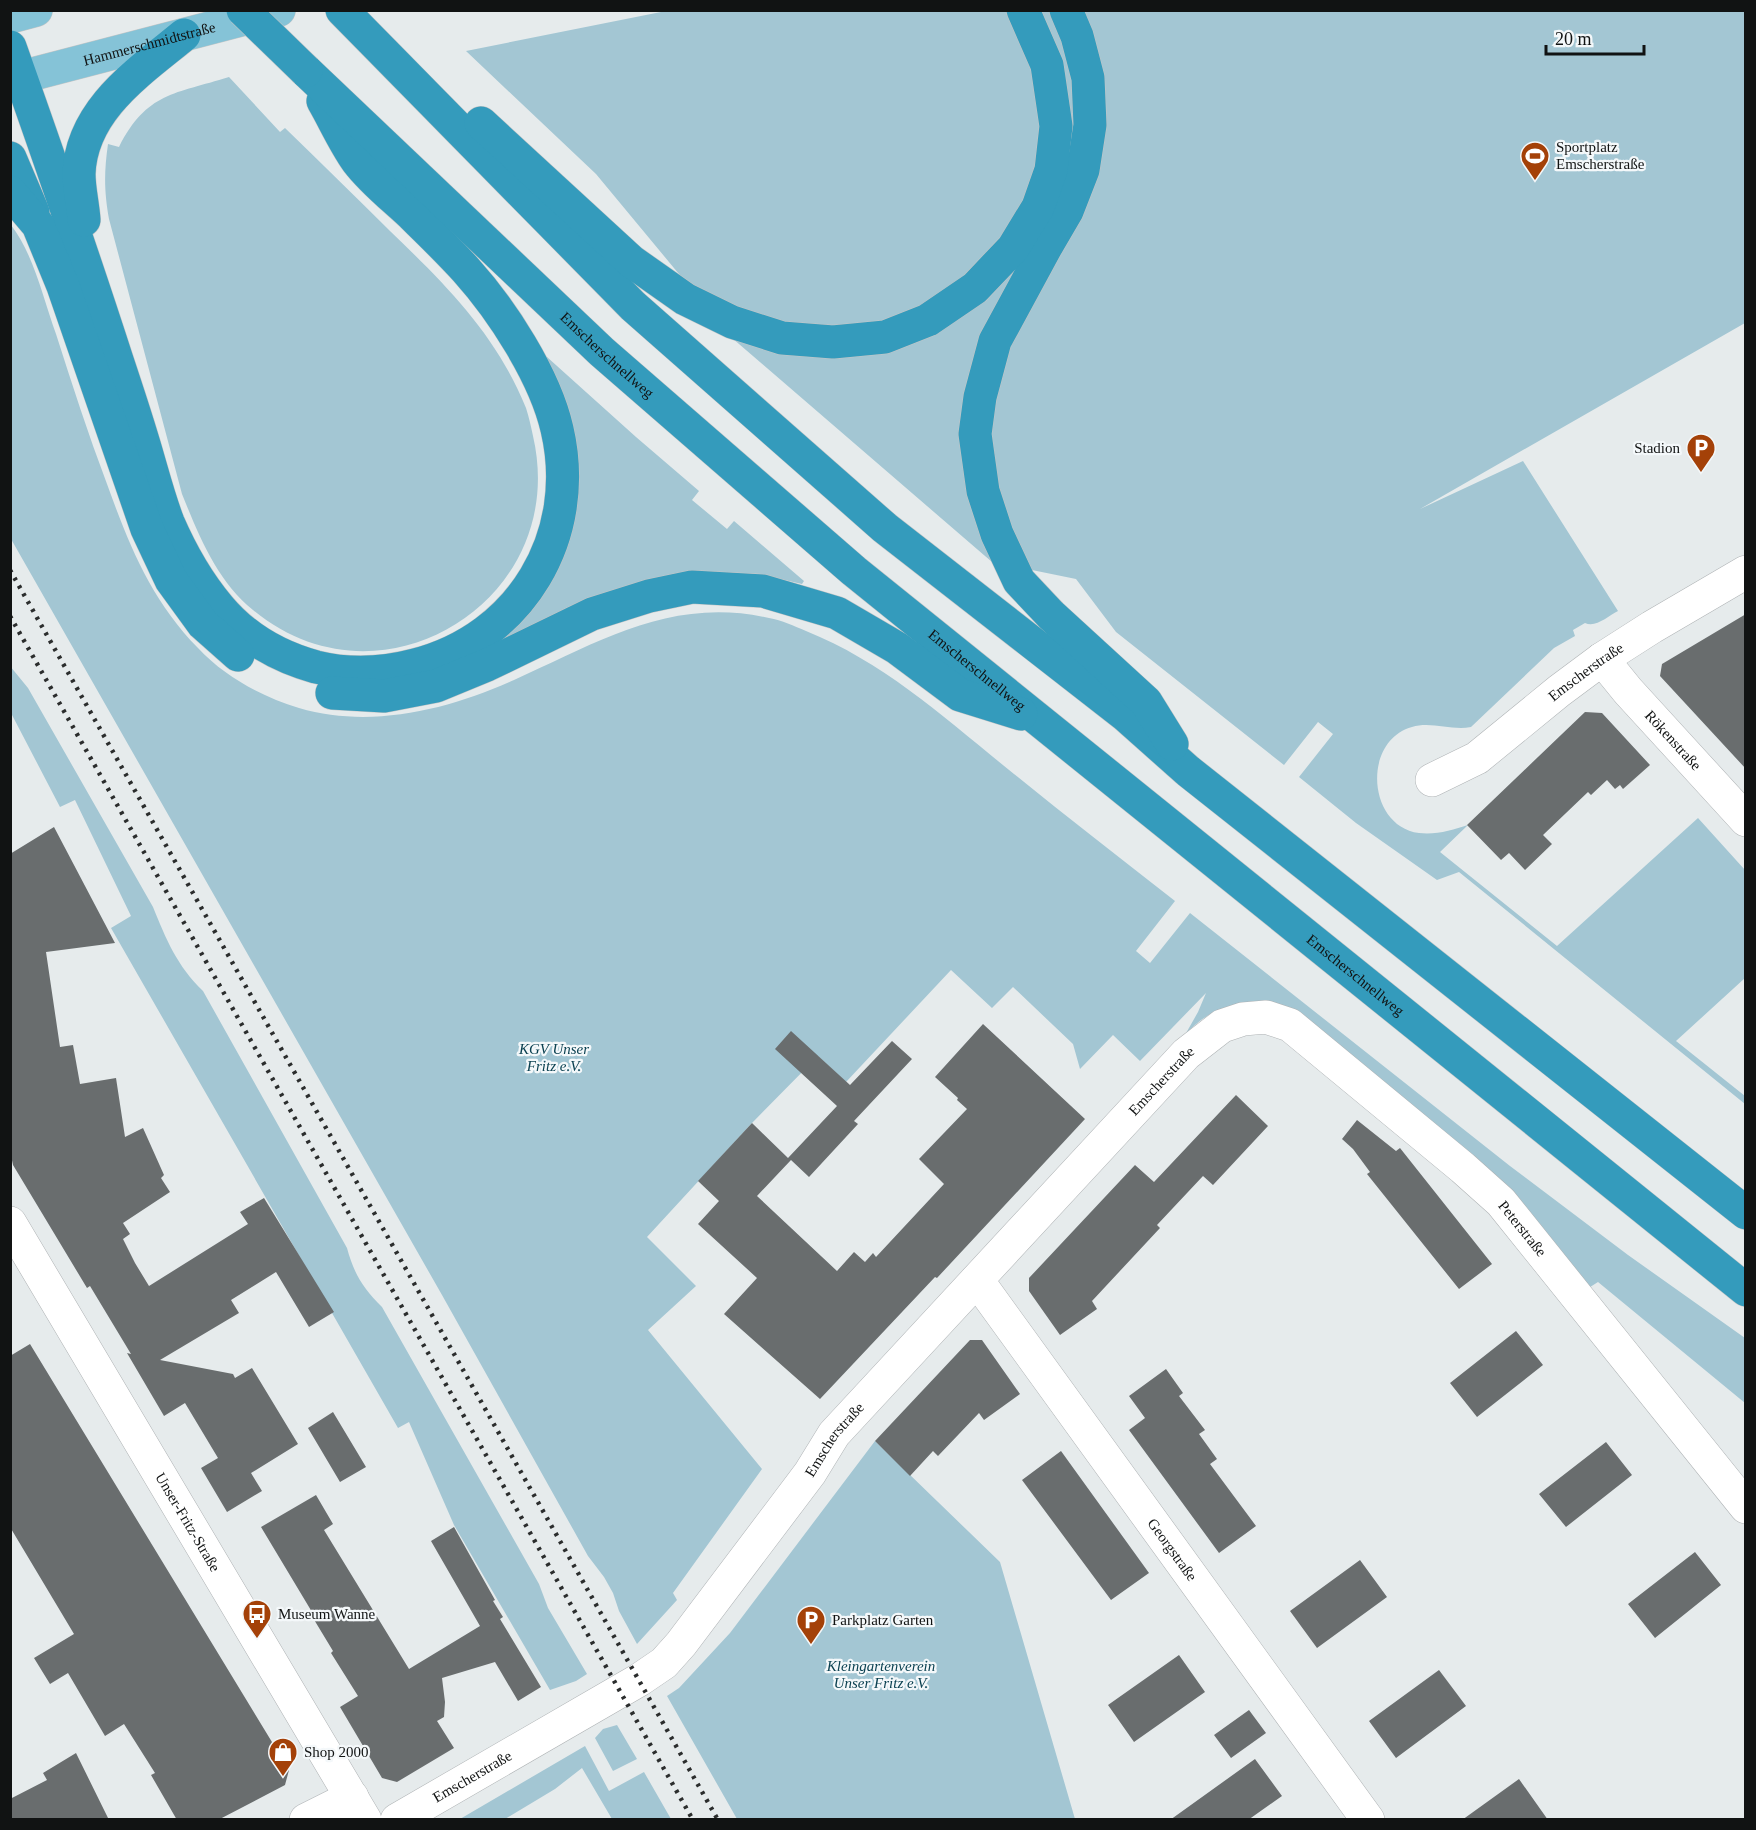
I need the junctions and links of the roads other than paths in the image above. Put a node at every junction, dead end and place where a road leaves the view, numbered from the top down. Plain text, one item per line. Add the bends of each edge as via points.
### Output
1 (36, 10) edge
2 (243, 10) edge
3 (279, 10) edge
4 (342, 10) edge
5 (1023, 10) edge
6 (10, 17) edge
7 (1073, 19) edge
8 (184, 35) junction
9 (10, 47) edge
10 (379, 50) junction
11 (306, 71) junction
12 (16, 79) edge
13 (10, 158) edge
14 (10, 192) edge
15 (38, 225) junction
16 (85, 261) junction
17 (1746, 572) edge
18 (1602, 659) junction
19 (1037, 718) junction
20 (1188, 771) junction
21 (1432, 780) dead end
22 (1746, 820) edge
23 (1243, 1019) joint
24 (1746, 1213) edge
25 (10, 1223) edge
26 (977, 1280) junction
27 (1746, 1290) edge
28 (1746, 1507) edge
29 (358, 1808) edge
30 (306, 1820) edge
31 (396, 1820) edge
32 (1368, 1820) edge

1 - 6 main road
2 - 11 highway, Emscherschnellweg, bridge
3 - 8 main road, Hammerschmidtstraße
4 - 10 highway
5 - 10 highway via 1047,65 1056,126 1051,170 1033,215 1013,248 975,288 928,320 885,337 833,342 782,338 732,322 685,299 631,261 472,115
7 - 20 highway via 1088,78 1090,125 1083,170 1067,211 995,341 975,434 983,491 997,534 1019,580 1051,615 1146,702
8 - 12 main road, Hammerschmidtstraße
8 - 16 highway via 98,114 85,142 79,174
9 - 12 highway
10 - 20 highway via 633,306 885,528 1125,715
11 - 16 highway via 358,162 467,270 528,357 545,394 561,448 563,495 546,557 510,612 468,644 438,659 366,673 332,671 294,661 254,640 221,609 190,566 167,520
11 - 19 highway, Emscherschnellweg via 602,352 854,571
12 - 16 highway
13 - 15 highway
14 - 15 highway
15 - 19 highway via 147,529 171,580 203,624 240,657 285,681 333,693 384,696 436,686 592,614 692,587 763,591 837,613 897,648 960,694
17 - 18 street, Emscherstraße
18 - 21 street, Emscherstraße via 1478,758
18 - 22 street, Rökenstraße
19 - 27 highway, Emscherschnellweg
20 - 24 highway
23 - 26 street, Emscherstraße via 1222,1026 1186,1054
23 - 28 street, Peterstraße via 1266,1017 1290,1025 1501,1202
25 - 29 street, Unser-Fritz-Straße
26 - 31 street, Emscherstraße via 834,1434 810,1473 664,1663
26 - 32 street, Georgstraße
29 - 30 street

